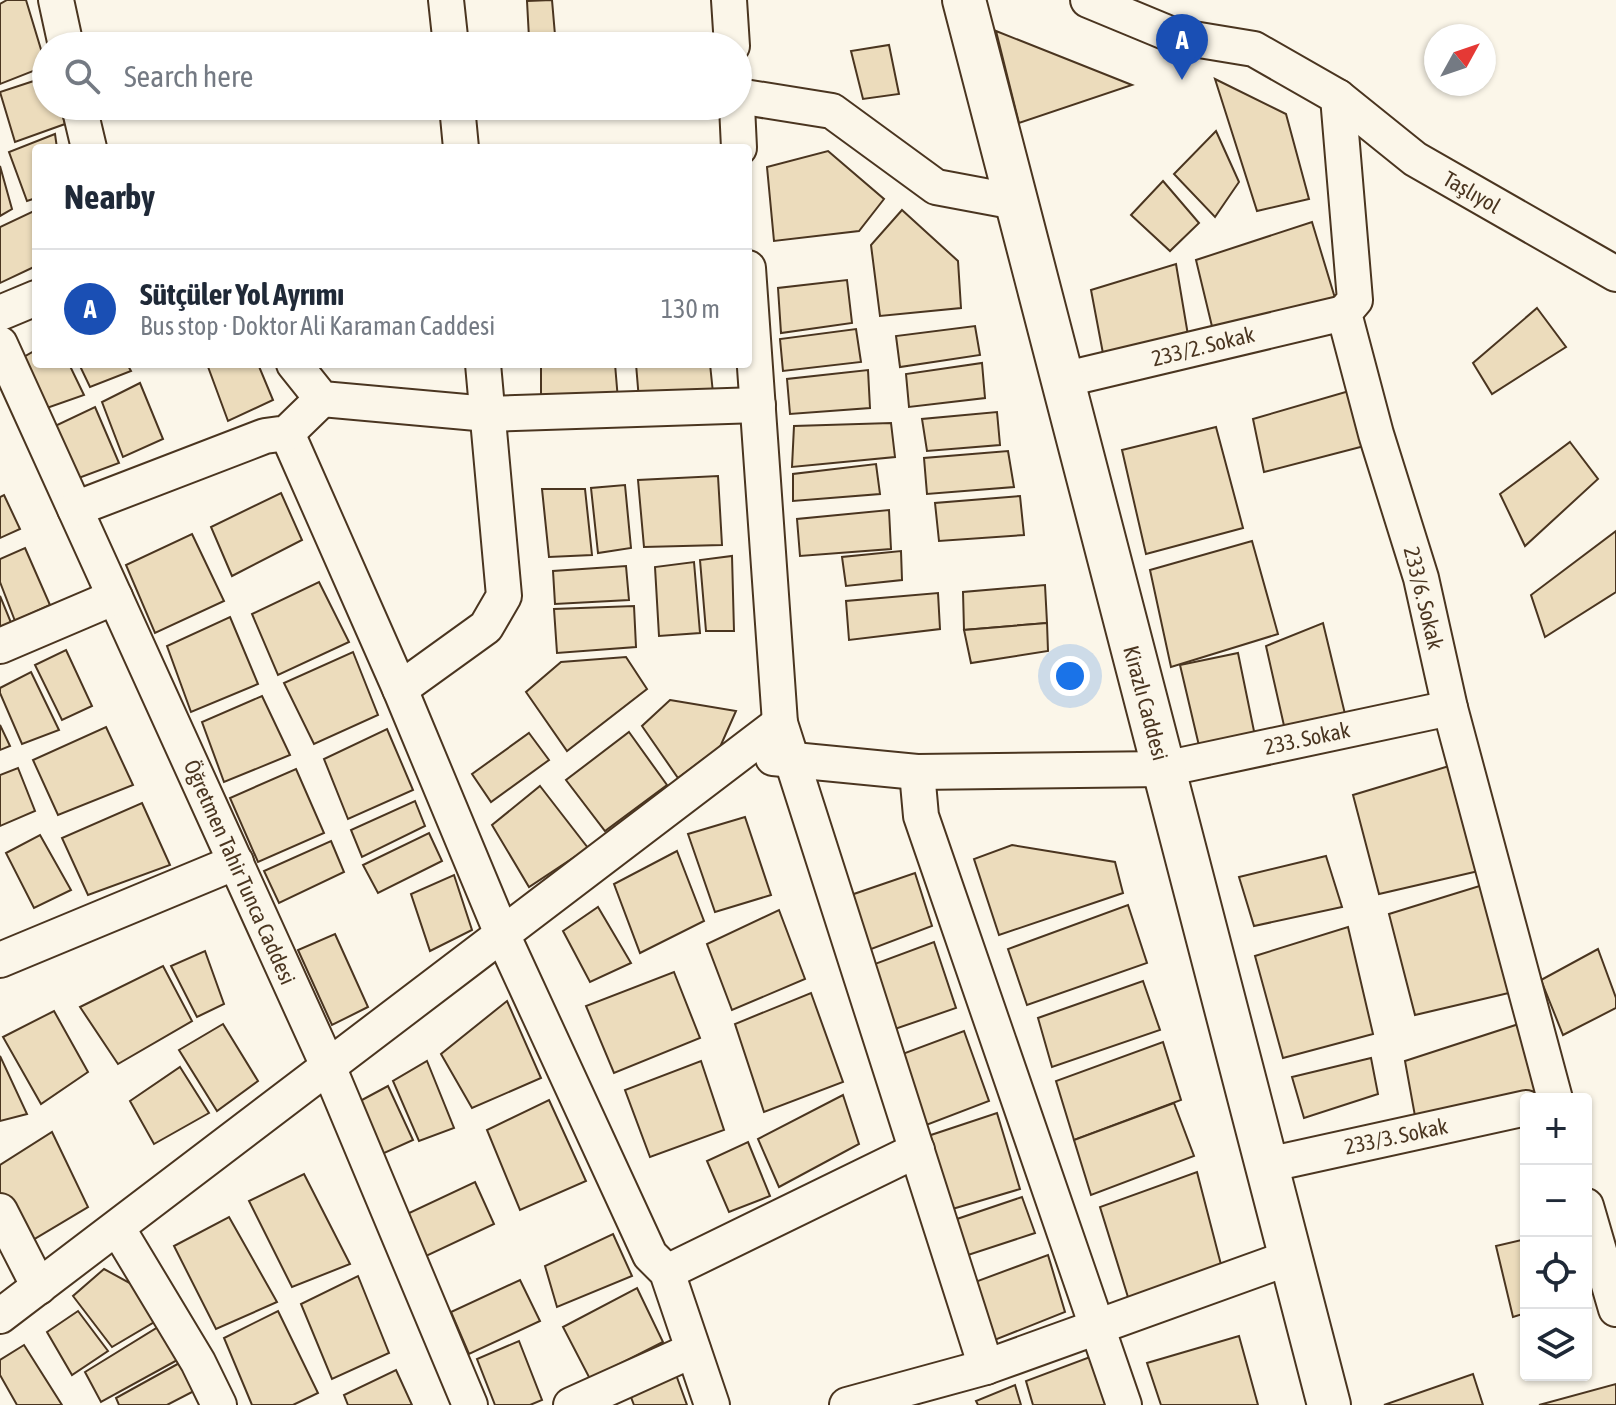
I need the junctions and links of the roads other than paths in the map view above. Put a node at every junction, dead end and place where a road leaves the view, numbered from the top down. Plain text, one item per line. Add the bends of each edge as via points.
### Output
1 (56, 0) edge
2 (446, 0) edge
3 (729, 0) edge
4 (964, 0) edge
5 (1088, 0) edge
6 (63, 32) edge
7 (449, 32) edge
8 (731, 32) edge
9 (1338, 97) junction
10 (752, 98) edge
11 (82, 120) edge
12 (458, 120) edge
13 (738, 120) edge
14 (88, 144) edge
15 (461, 144) edge
16 (739, 144) edge
17 (1016, 202) junction
18 (1616, 274) edge
19 (32, 300) edge
20 (0, 313) edge
21 (1344, 313) junction
22 (752, 323) edge
23 (0, 344) edge
24 (297, 368) edge
25 (483, 368) edge
26 (1062, 380) junction
27 (322, 399) junction
28 (758, 405) junction
29 (488, 414) junction
30 (287, 433) junction
31 (75, 509) junction
32 (115, 597) junction
33 (0, 646) edge
34 (400, 689) junction
35 (1450, 708) junction
36 (780, 723) junction
37 (737, 756) junction
38 (792, 759) junction
39 (1164, 769) junction
40 (917, 772) junction
41 (236, 862) junction
42 (502, 934) junction
43 (0, 960) edge
44 (328, 1066) junction
45 (1553, 1093) edge
46 (1520, 1109) edge
47 (917, 1150) junction
48 (1267, 1165) junction
49 (0, 1211) edge
50 (1592, 1225) edge
51 (118, 1229) junction
52 (1291, 1257) junction
53 (667, 1272) junction
54 (39, 1287) junction
55 (1614, 1296) edge
56 (0, 1316) edge
57 (1097, 1327) junction
58 (693, 1350) junction
59 (986, 1367) junction
60 (219, 1405) edge
61 (470, 1405) edge
62 (571, 1405) edge
63 (712, 1405) edge
64 (847, 1405) edge
65 (1124, 1405) edge
66 (1329, 1405) edge

1 - 6 street
2 - 7 street
3 - 8 street
4 - 17 main road, Kirazlı Caddesi
5 - 9 street, Taşlıyol via 1175,36 1254,49
9 - 18 street, Taşlıyol via 1415,159
9 - 21 street, 233/6. Sokak via 1355,300
10 - 17 street via 832,111 936,187
11 - 14 street
12 - 15 street
13 - 16 street
17 - 26 main road, Kirazlı Caddesi
19 - 20 street
21 - 26 street, 233/2. Sokak
21 - 35 street, 233/6. Sokak via 1421,578
22 - 28 street
23 - 31 street, Öğretmen Tahir Tunca Caddesi
24 - 27 street
25 - 29 street
26 - 39 main road, Kirazlı Caddesi
27 - 29 street
27 - 30 street
28 - 29 street
28 - 36 street
29 - 34 street via 504,596 486,627
30 - 31 street via 265,436
30 - 34 street
31 - 32 street, Öğretmen Tahir Tunca Caddesi
32 - 33 street
32 - 41 street, Öğretmen Tahir Tunca Caddesi
34 - 42 street
35 - 39 street, 233. Sokak
35 - 45 street, 233/6. Sokak
36 - 37 street
36 - 38 street
37 - 38 street, 233. Sokak
37 - 42 street
38 - 40 street, 233. Sokak
38 - 47 street
39 - 40 street, 233. Sokak
39 - 48 main road, Kirazlı Caddesi
40 - 57 street via 921,816
41 - 43 street
41 - 44 street, Öğretmen Tahir Tunca Caddesi
42 - 44 street
42 - 53 street via 650,1255
44 - 51 street
44 - 61 street, Öğretmen Tahir Tunca Caddesi
46 - 48 street, 233/3. Sokak
47 - 53 street
47 - 59 street
48 - 52 main road, Kirazlı Caddesi
49 - 54 street
50 - 55 street
51 - 54 street
51 - 60 street
52 - 57 street
52 - 66 main road, Kirazlı Caddesi
53 - 58 street
54 - 56 street
57 - 59 street
57 - 65 street
58 - 62 street
58 - 63 street
59 - 64 street

